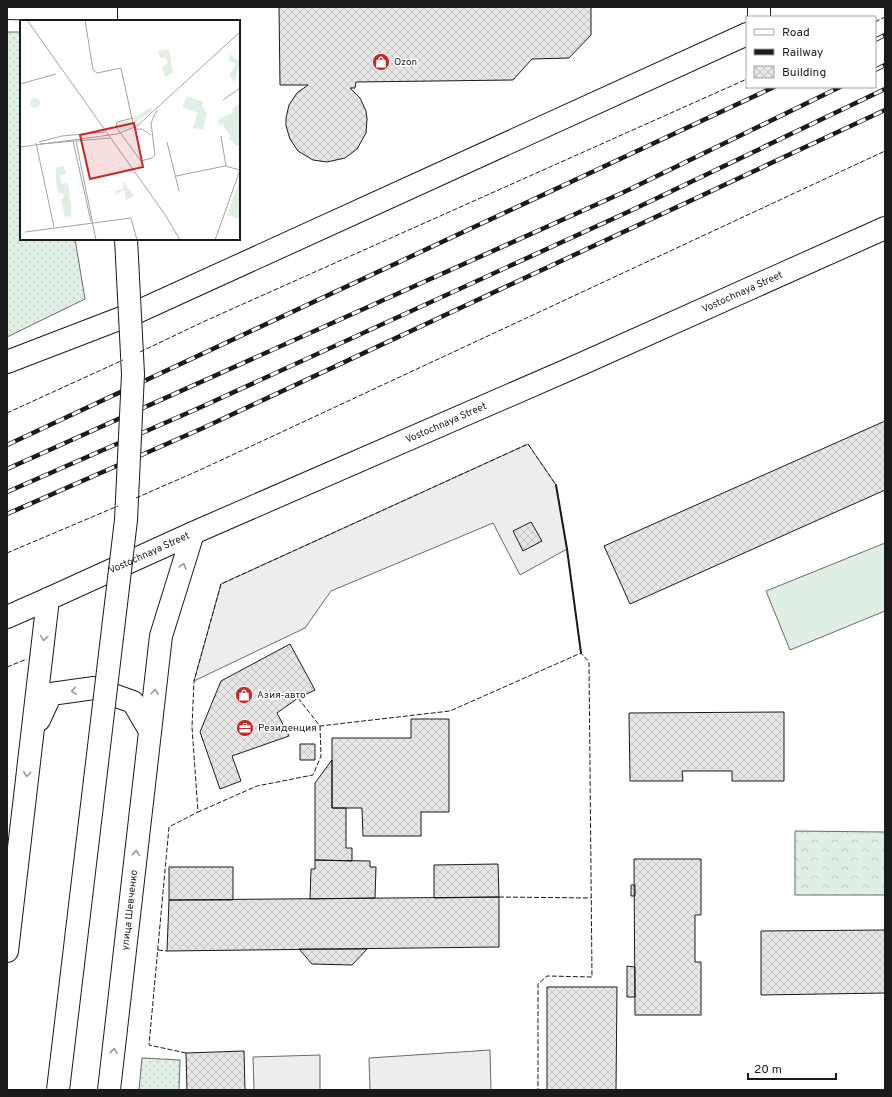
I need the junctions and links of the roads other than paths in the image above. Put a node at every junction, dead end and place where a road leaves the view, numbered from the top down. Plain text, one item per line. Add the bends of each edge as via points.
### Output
1 (7, 8) edge
2 (92, 11) edge
3 (105, 20) edge
4 (746, 34) edge
5 (885, 228) edge
6 (126, 240) edge
7 (7, 362) edge
8 (193, 533) junction
9 (48, 599) junction
10 (7, 617) edge
11 (150, 731) junction
12 (32, 736) junction
13 (7, 952) edge
14 (58, 1090) edge
15 (109, 1090) edge

1 - 2 main road
2 - 3 main road
4 - 7 main road via 137,312
5 - 8 main road, Vostochnaya Street
6 - 14 main road, bridge via 133,374 126,520
8 - 9 main road, Vostochnaya Street
11 -> 8 main road, улица Шевченко via 161,636
9 - 10 main road, Vostochnaya Street
9 -> 12 main road
11 -> 12 main road via 133,702 94,688 51,694
15 -> 11 main road, улица Шевченко
12 -> 13 main road

